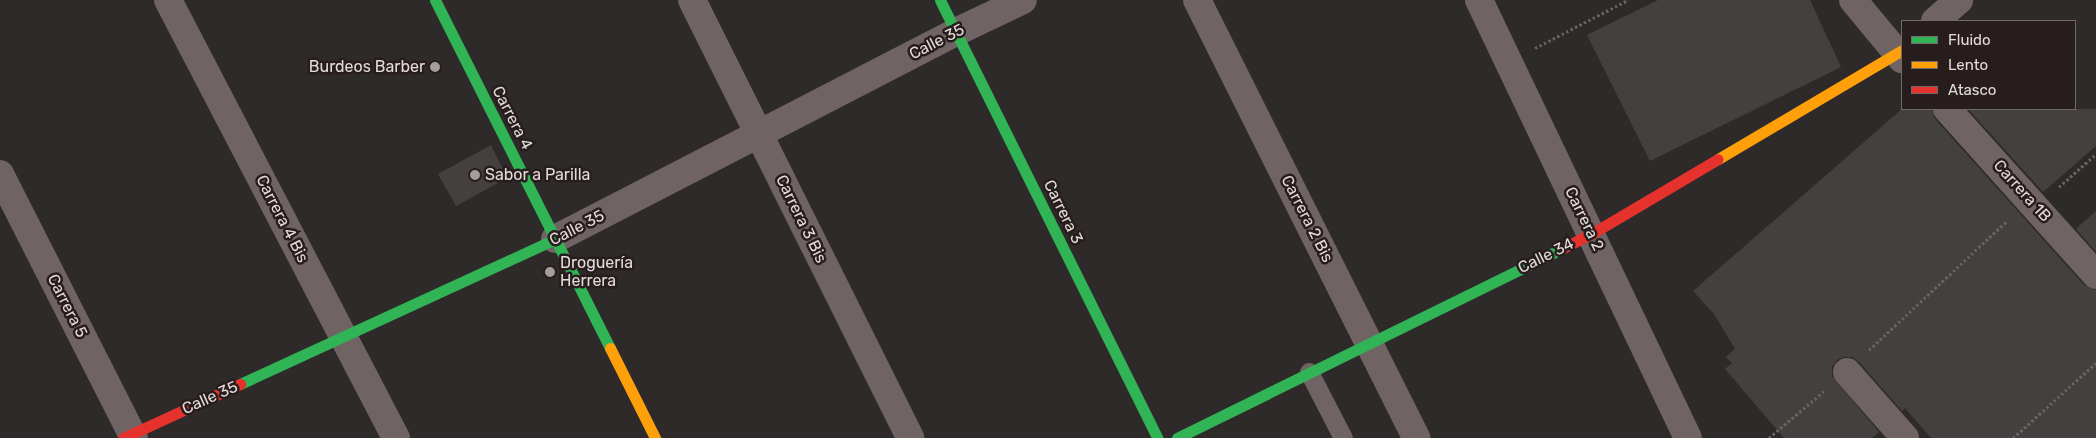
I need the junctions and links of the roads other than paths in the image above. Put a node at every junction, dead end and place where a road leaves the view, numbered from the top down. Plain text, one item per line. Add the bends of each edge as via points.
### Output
1 (168, 0) edge
2 (435, 0) edge
3 (692, 0) edge
4 (940, 0) edge
5 (1023, 0) edge
6 (1197, 0) edge
7 (1479, 0) edge
8 (1852, 0) edge
9 (1959, 0) edge
10 (1936, 20) edge
11 (956, 32) junction
12 (1901, 54) edge
13 (1948, 110) edge
14 (759, 134) junction
15 (0, 174) edge
16 (1591, 234) junction
17 (555, 239) junction
18 (2096, 275) edge
19 (343, 338) junction
20 (1369, 344) junction
21 (1309, 372) junction
22 (1846, 372) road end
23 (130, 437) edge
24 (396, 438) edge
25 (656, 438) edge
26 (910, 438) edge
27 (1156, 438) edge
28 (1176, 438) edge
29 (1343, 438) edge
30 (1416, 438) edge
31 (1688, 438) edge
32 (1905, 438) edge

1 - 19 street, Carrera 4 Bis
2 - 17 street, Carrera 4
3 - 14 street, Carrera 3 Bis
4 - 11 street, Carrera 3
5 - 11 street, Calle 35
6 - 20 street, Carrera 2 Bis
7 - 16 street, Carrera 2
8 - 12 street
9 - 10 street
11 - 14 street, Calle 35
11 - 27 street, Carrera 3
12 - 16 street, Calle 34
13 - 18 street, Carrera 1B
14 - 17 street, Calle 35
14 - 26 street, Carrera 3 Bis
15 - 23 street, Carrera 5
16 - 20 street, Calle 34
16 - 31 street, Carrera 2
17 - 19 street, Calle 35
17 - 25 street, Carrera 4
19 - 23 street, Calle 35
19 - 24 street, Carrera 4 Bis
20 - 21 street, Calle 34
20 - 30 street, Carrera 2 Bis
21 - 28 street, Calle 34
21 - 29 lane
22 - 32 street

